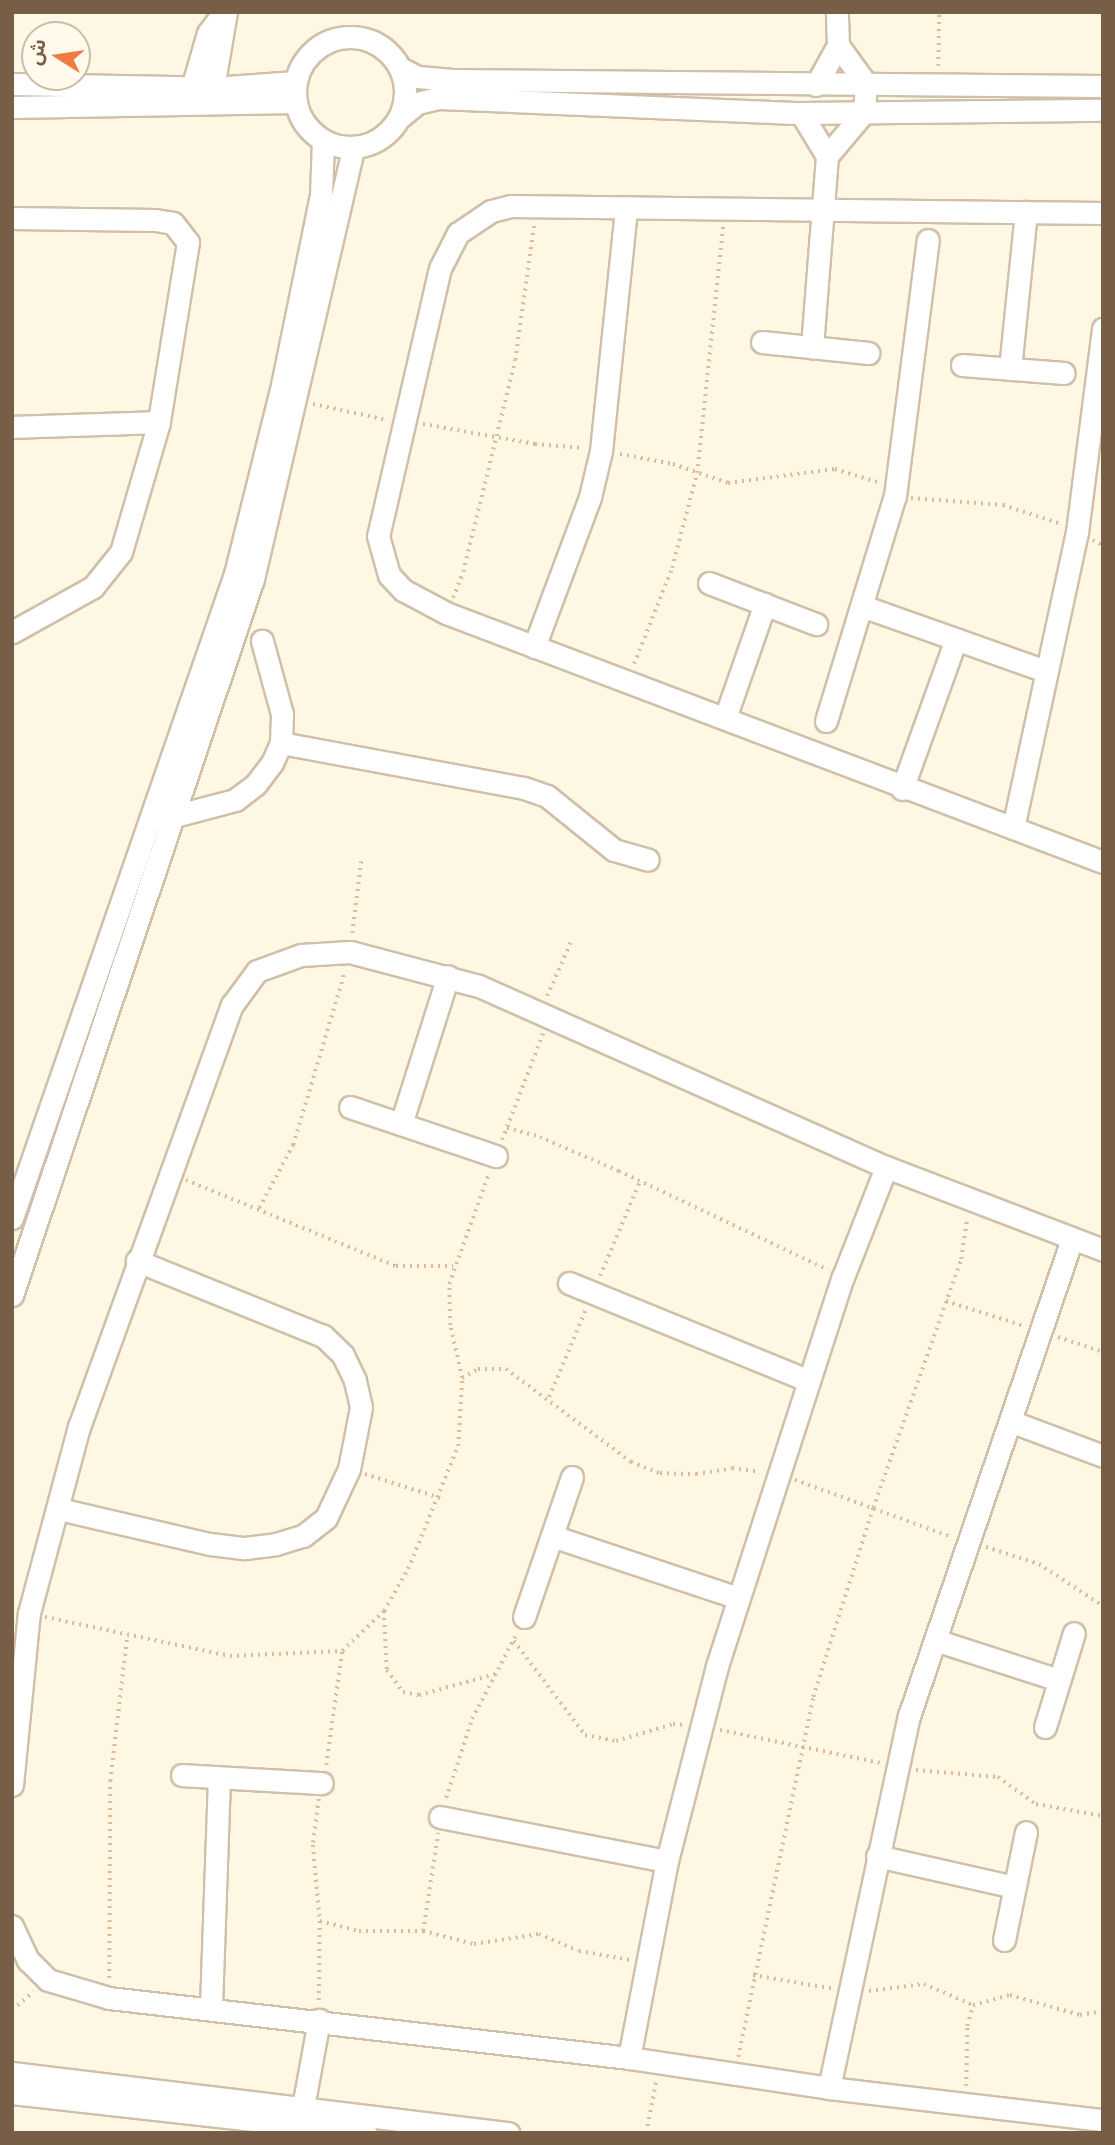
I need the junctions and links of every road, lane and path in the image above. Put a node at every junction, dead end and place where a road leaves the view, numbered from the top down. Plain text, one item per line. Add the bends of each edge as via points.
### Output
1 (225, 12) edge
2 (837, 12) edge
3 (939, 12) edge
4 (838, 45) junction
5 (400, 68) junction
6 (12, 84) edge
7 (866, 84) junction
8 (816, 85) junction
9 (937, 86) junction
10 (1079, 86) junction
11 (1103, 86) edge
12 (202, 88) junction
13 (296, 92) junction
14 (12, 107) edge
15 (1079, 110) junction
16 (1103, 110) edge
17 (864, 112) junction
18 (801, 113) junction
19 (400, 117) junction
20 (323, 141) junction
21 (353, 148) junction
22 (827, 156) junction
23 (536, 206) junction
24 (626, 207) junction
25 (724, 209) junction
26 (824, 211) junction
27 (1026, 212) junction
28 (1103, 213) edge
29 (12, 218) edge
30 (928, 240) dead end
31 (1103, 329) edge
32 (762, 342) dead end
33 (812, 347) junction
34 (868, 353) dead end
35 (962, 365) dead end
36 (1010, 369) junction
37 (1064, 373) dead end
38 (297, 400) junction
39 (403, 421) junction
40 (159, 422) junction
41 (12, 427) edge
42 (496, 436) junction
43 (601, 451) junction
44 (697, 473) junction
45 (895, 496) junction
46 (1077, 532) junction
47 (1103, 545) edge
48 (709, 583) dead end
49 (765, 604) junction
50 (862, 606) junction
51 (446, 612) junction
52 (816, 624) dead end
53 (12, 632) edge
54 (956, 639) junction
55 (262, 641) dead end
56 (534, 648) junction
57 (1046, 671) junction
58 (628, 680) junction
59 (725, 718) junction
60 (826, 721) dead end
61 (281, 743) junction
62 (901, 789) junction
63 (168, 819) junction
64 (146, 822) junction
65 (1013, 828) junction
66 (649, 860) dead end
67 (361, 862) dead end
68 (1103, 862) edge
69 (572, 939) dead end
70 (350, 952) junction
71 (448, 976) junction
72 (545, 1012) junction
73 (350, 1107) dead end
74 (401, 1124) junction
75 (507, 1128) junction
76 (496, 1156) junction
77 (886, 1167) junction
78 (171, 1174) junction
79 (966, 1199) junction
80 (259, 1208) junction
81 (12, 1218) edge
82 (1072, 1239) junction
83 (1103, 1251) edge
84 (137, 1261) junction
85 (453, 1266) junction
86 (843, 1277) junction
87 (569, 1283) dead end
88 (12, 1295) edge
89 (809, 1381) junction
90 (1010, 1421) junction
91 (1103, 1457) edge
92 (349, 1469) junction
93 (572, 1477) dead end
94 (440, 1498) junction
95 (59, 1509) junction
96 (551, 1536) junction
97 (738, 1598) junction
98 (384, 1611) junction
99 (29, 1613) junction
100 (524, 1618) joint
101 (1074, 1633) dead end
102 (127, 1636) junction
103 (935, 1640) junction
104 (514, 1641) junction
105 (342, 1651) junction
106 (496, 1674) junction
107 (1059, 1680) junction
108 (700, 1726) junction
109 (1045, 1727) dead end
110 (799, 1747) junction
111 (895, 1766) junction
112 (181, 1775) dead end
113 (219, 1778) junction
114 (322, 1783) junction
115 (12, 1784) edge
116 (1103, 1816) edge
117 (440, 1818) junction
118 (1026, 1832) dead end
119 (877, 1856) junction
120 (667, 1861) junction
121 (1015, 1887) junction
122 (320, 1921) junction
123 (12, 1926) edge
124 (423, 1931) junction
125 (1004, 1940) dead end
126 (647, 1963) junction
127 (753, 1975) junction
128 (48, 1980) junction
129 (848, 1992) junction
130 (109, 1998) junction
131 (973, 2006) junction
132 (211, 2007) junction
133 (12, 2010) edge
134 (1103, 2011) edge
135 (319, 2021) junction
136 (629, 2057) junction
137 (660, 2062) junction
138 (735, 2071) junction
139 (12, 2073) edge
140 (829, 2088) junction
141 (12, 2093) edge
142 (964, 2103) junction
143 (302, 2114) junction
144 (1103, 2120) edge
145 (366, 2133) edge
146 (508, 2133) edge
147 (646, 2133) edge

1 - 12 street
2 - 4 street
3 - 9 path
4 - 7 street
4 - 8 street
5 - 8 street via 418,77 450,80
5 - 13 street via 377,43 343,37 312,52
5 - 19 street via 406,93
6 - 12 street
7 - 8 street
7 - 9 street
7 - 17 street
9 - 10 street
10 - 11 street
10 - 15 street
12 - 13 street
13 - 14 street
13 - 20 street via 305,124
15 - 16 street
15 - 17 street
17 - 18 street
17 - 22 street
18 - 19 street via 439,98 417,103
18 - 22 street
19 - 21 street via 385,135
20 - 21 street
20 - 64 street via 321,195 253,509 215,637
21 - 38 street
22 - 26 street
23 - 24 street
23 - 39 street via 491,211 458,233 447,250
23 - 42 path via 519,338
24 - 25 street
24 - 43 street
25 - 26 street
25 - 44 path
26 - 27 street
26 - 33 street
27 - 28 street
27 - 36 street
29 - 40 street via 155,220 182,229 188,242
30 - 45 street
31 - 46 street
32 - 33 street
33 - 34 street
35 - 36 street
36 - 37 street
38 - 39 path via 355,416
38 - 63 street via 233,646
39 - 42 path
39 - 51 street via 378,536 381,556 403,590
40 - 41 street
40 - 53 street via 130,531 108,570 74,600
42 - 43 path
42 - 51 path via 463,572
43 - 44 path via 661,461
43 - 56 street via 590,497
44 - 45 path via 728,483 835,469 871,478
44 - 58 path via 672,568
45 - 46 path via 1003,505 1040,514
45 - 50 street
46 - 47 path
46 - 57 street
48 - 49 street
49 - 52 street
49 - 59 street
50 - 54 street
50 - 60 street
51 - 56 street
54 - 57 street
54 - 62 street
55 - 61 street via 282,714
56 - 58 street
57 - 65 street
58 - 59 street
59 - 62 street
61 - 63 street via 256,784 235,800
61 - 66 street via 524,788 547,796 614,850
62 - 65 street
63 - 64 street
63 - 88 street
64 - 81 street
65 - 68 street
67 - 70 path
69 - 72 path
70 - 71 street
70 - 78 street via 276,962 257,971 242,986
70 - 80 path via 301,1122
71 - 72 street
71 - 74 street
72 - 75 path
72 - 77 street
73 - 74 street
74 - 76 street
75 - 76 path
75 - 86 path via 619,1171
76 - 85 path
77 - 79 street
77 - 86 street
78 - 80 path
78 - 84 street
79 - 82 street
79 - 110 path via 961,1259 873,1508
80 - 85 path via 396,1266
82 - 83 street
82 - 90 street
84 - 92 street via 323,1336 349,1368 361,1407
84 - 95 street via 97,1368
85 - 94 path via 448,1304 463,1378 463,1412
86 - 89 street
87 - 89 street
89 - 97 street
90 - 91 street
90 - 103 street
92 - 94 path
92 - 95 street via 326,1518 303,1536 276,1544 245,1548 210,1544
93 - 96 street
94 - 98 path
95 - 99 street
96 - 97 street
96 - 100 street
97 - 108 street
98 - 105 path
98 - 106 path via 387,1670 403,1692 419,1695
99 - 102 path
99 - 115 street
100 - 104 path
101 - 107 street
102 - 105 path via 230,1656
102 - 130 path via 110,1781
103 - 107 street
103 - 111 street
104 - 106 path
104 - 108 path via 586,1735 616,1741 673,1724
105 - 114 path
106 - 117 path via 466,1732
107 - 109 street
108 - 110 path
108 - 120 street
110 - 111 path
110 - 127 path
111 - 116 path via 998,1777 1036,1804
111 - 119 street
112 - 113 street
113 - 114 street
113 - 132 street
114 - 122 path via 313,1845
117 - 120 street
117 - 124 path
118 - 121 street
119 - 121 street
119 - 129 street
120 - 126 street
121 - 125 street
122 - 124 path via 359,1931
122 - 135 path
123 - 128 street via 28,1960
124 - 126 path via 474,1944 539,1934 587,1953
126 - 136 street
127 - 129 path
127 - 138 path
128 - 130 street
128 - 133 path
129 - 131 path via 924,1984
129 - 140 street
130 - 132 street
131 - 134 path via 1010,1995 1080,2015
131 - 142 path via 967,2026
132 - 135 street
135 - 136 street
135 - 143 street
136 - 137 street
137 - 138 street
137 - 147 path
138 - 140 street
139 - 143 street
140 - 142 street
141 - 143 street
142 - 144 street
143 - 145 street
143 - 146 street

